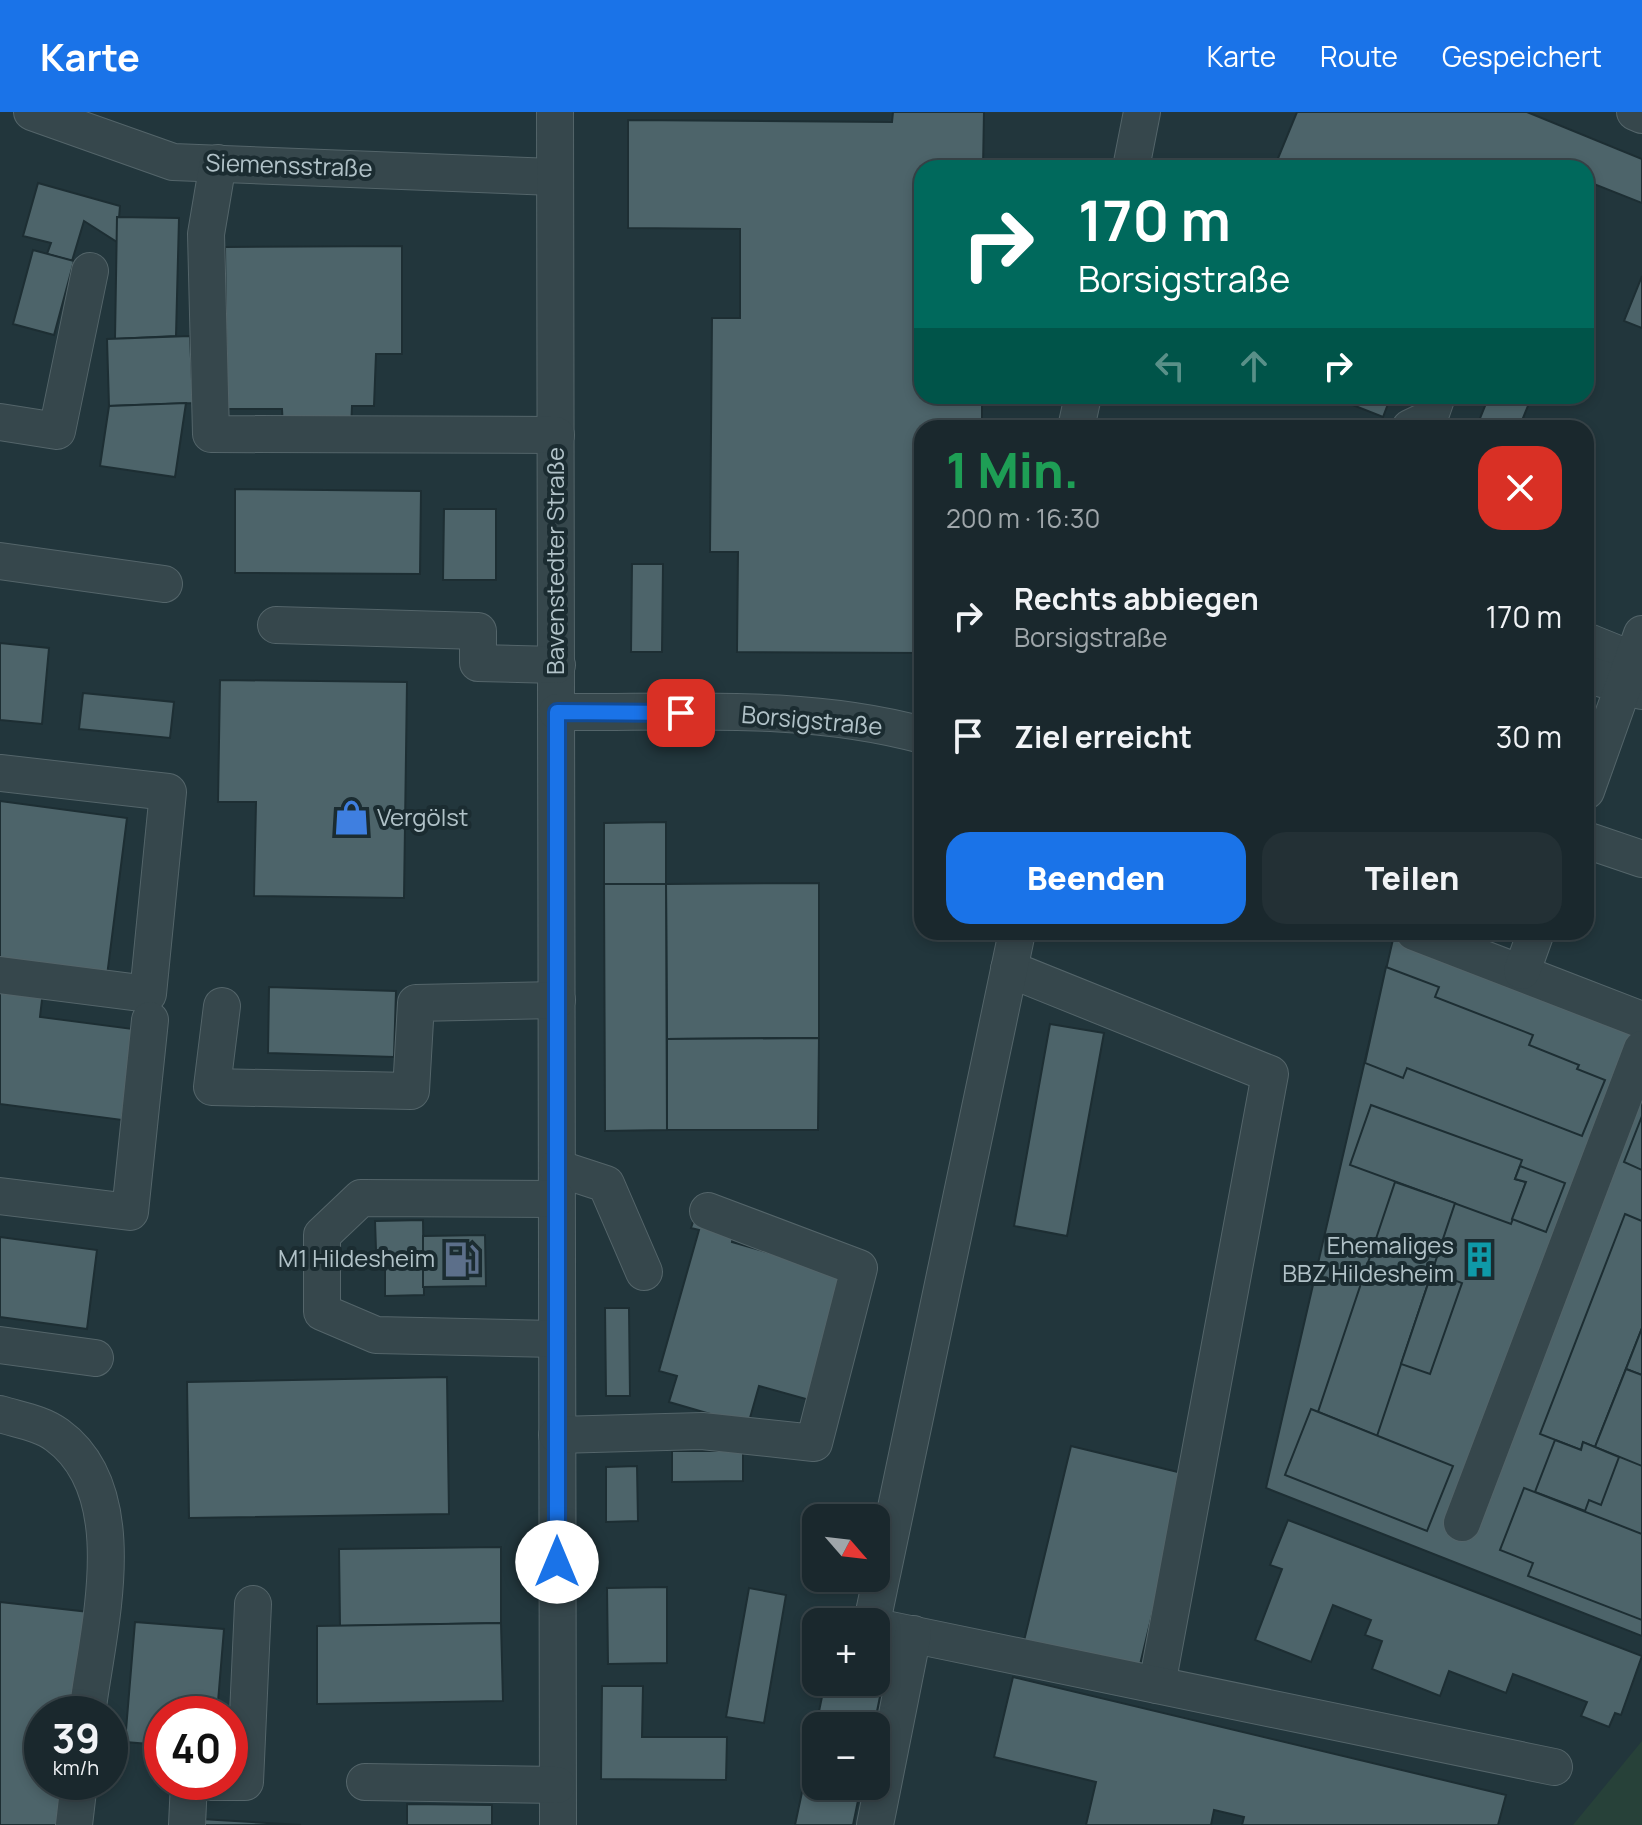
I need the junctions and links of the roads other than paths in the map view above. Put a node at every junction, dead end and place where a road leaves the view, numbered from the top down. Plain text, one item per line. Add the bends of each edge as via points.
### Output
1 (32, 112) edge
2 (555, 112) edge
3 (1142, 112) edge
4 (1635, 112) edge
5 (1642, 115) edge
6 (1133, 160) edge
7 (218, 163) junction
8 (554, 177) junction
9 (90, 271) dead end
10 (0, 422) edge
11 (556, 435) junction
12 (0, 561) edge
13 (164, 584) dead end
14 (276, 625) dead end
15 (1594, 645) edge
16 (557, 665) junction
17 (1635, 667) edge
18 (1594, 673) edge
19 (557, 712) junction
20 (914, 733) edge
21 (1594, 771) edge
22 (0, 773) edge
23 (1594, 843) edge
24 (1642, 859) edge
25 (1015, 940) edge
26 (1436, 940) edge
27 (1533, 940) edge
28 (1009, 969) junction
29 (1522, 971) junction
30 (0, 975) edge
31 (557, 1000) junction
32 (222, 1006) dead end
33 (150, 1020) dead end
34 (1642, 1020) edge
35 (1642, 1049) edge
36 (557, 1183) junction
37 (0, 1196) edge
38 (708, 1211) dead end
39 (644, 1272) dead end
40 (556, 1339) junction
41 (0, 1345) edge
42 (95, 1358) dead end
43 (0, 1414) edge
44 (557, 1435) junction
45 (1462, 1523) dead end
46 (253, 1604) dead end
47 (875, 1608) edge
48 (890, 1630) edge
49 (913, 1634) junction
50 (1157, 1685) junction
51 (89, 1696) edge
52 (248, 1715) edge
53 (1554, 1767) dead end
54 (365, 1782) dead end
55 (557, 1785) junction
56 (77, 1800) edge
57 (188, 1800) edge
58 (74, 1825) edge
59 (187, 1825) edge
60 (558, 1825) edge
61 (875, 1825) edge

1 - 7 street, Siemensstraße via 173,162
2 - 8 street, Bavenstedter Straße
3 - 6 street
4 - 5 street
7 - 8 street, Siemensstraße
7 - 11 street via 206,234 211,434
8 - 11 street, Bavenstedter Straße
9 - 10 street via 57,431
11 - 16 street, Bavenstedter Straße
12 - 13 street
14 - 16 street via 478,631 478,663
15 - 17 street
16 - 19 street, Bavenstedter Straße
17 - 18 street
17 - 21 street
19 - 20 street, Borsigstraße via 797,716 846,719
19 - 31 street, Bavenstedter Straße
22 - 30 street via 168,792 148,994
23 - 24 street
25 - 28 street
26 - 29 street
27 - 29 street
28 - 47 street
28 - 50 street via 1270,1074
29 - 34 street
31 - 32 street via 416,1003 411,1091 212,1087
31 - 36 street, Bavenstedter Straße
33 - 37 street via 130,1212
35 - 45 street
36 - 39 street via 606,1184
36 - 40 street, Bavenstedter Straße
36 - 40 street via 361,1198 322,1235 322,1312 376,1335
38 - 44 street via 859,1268 814,1443 702,1431
40 - 44 street, Bavenstedter Straße
41 - 42 street
43 - 51 street via 38,1425 73,1449 92,1477 107,1551
44 - 55 street, Bavenstedter Straße
46 - 52 street
48 - 49 street
49 - 50 street
49 - 61 street
50 - 53 street
54 - 55 street
55 - 60 street, Bavenstedter Straße
56 - 58 street
57 - 59 street

